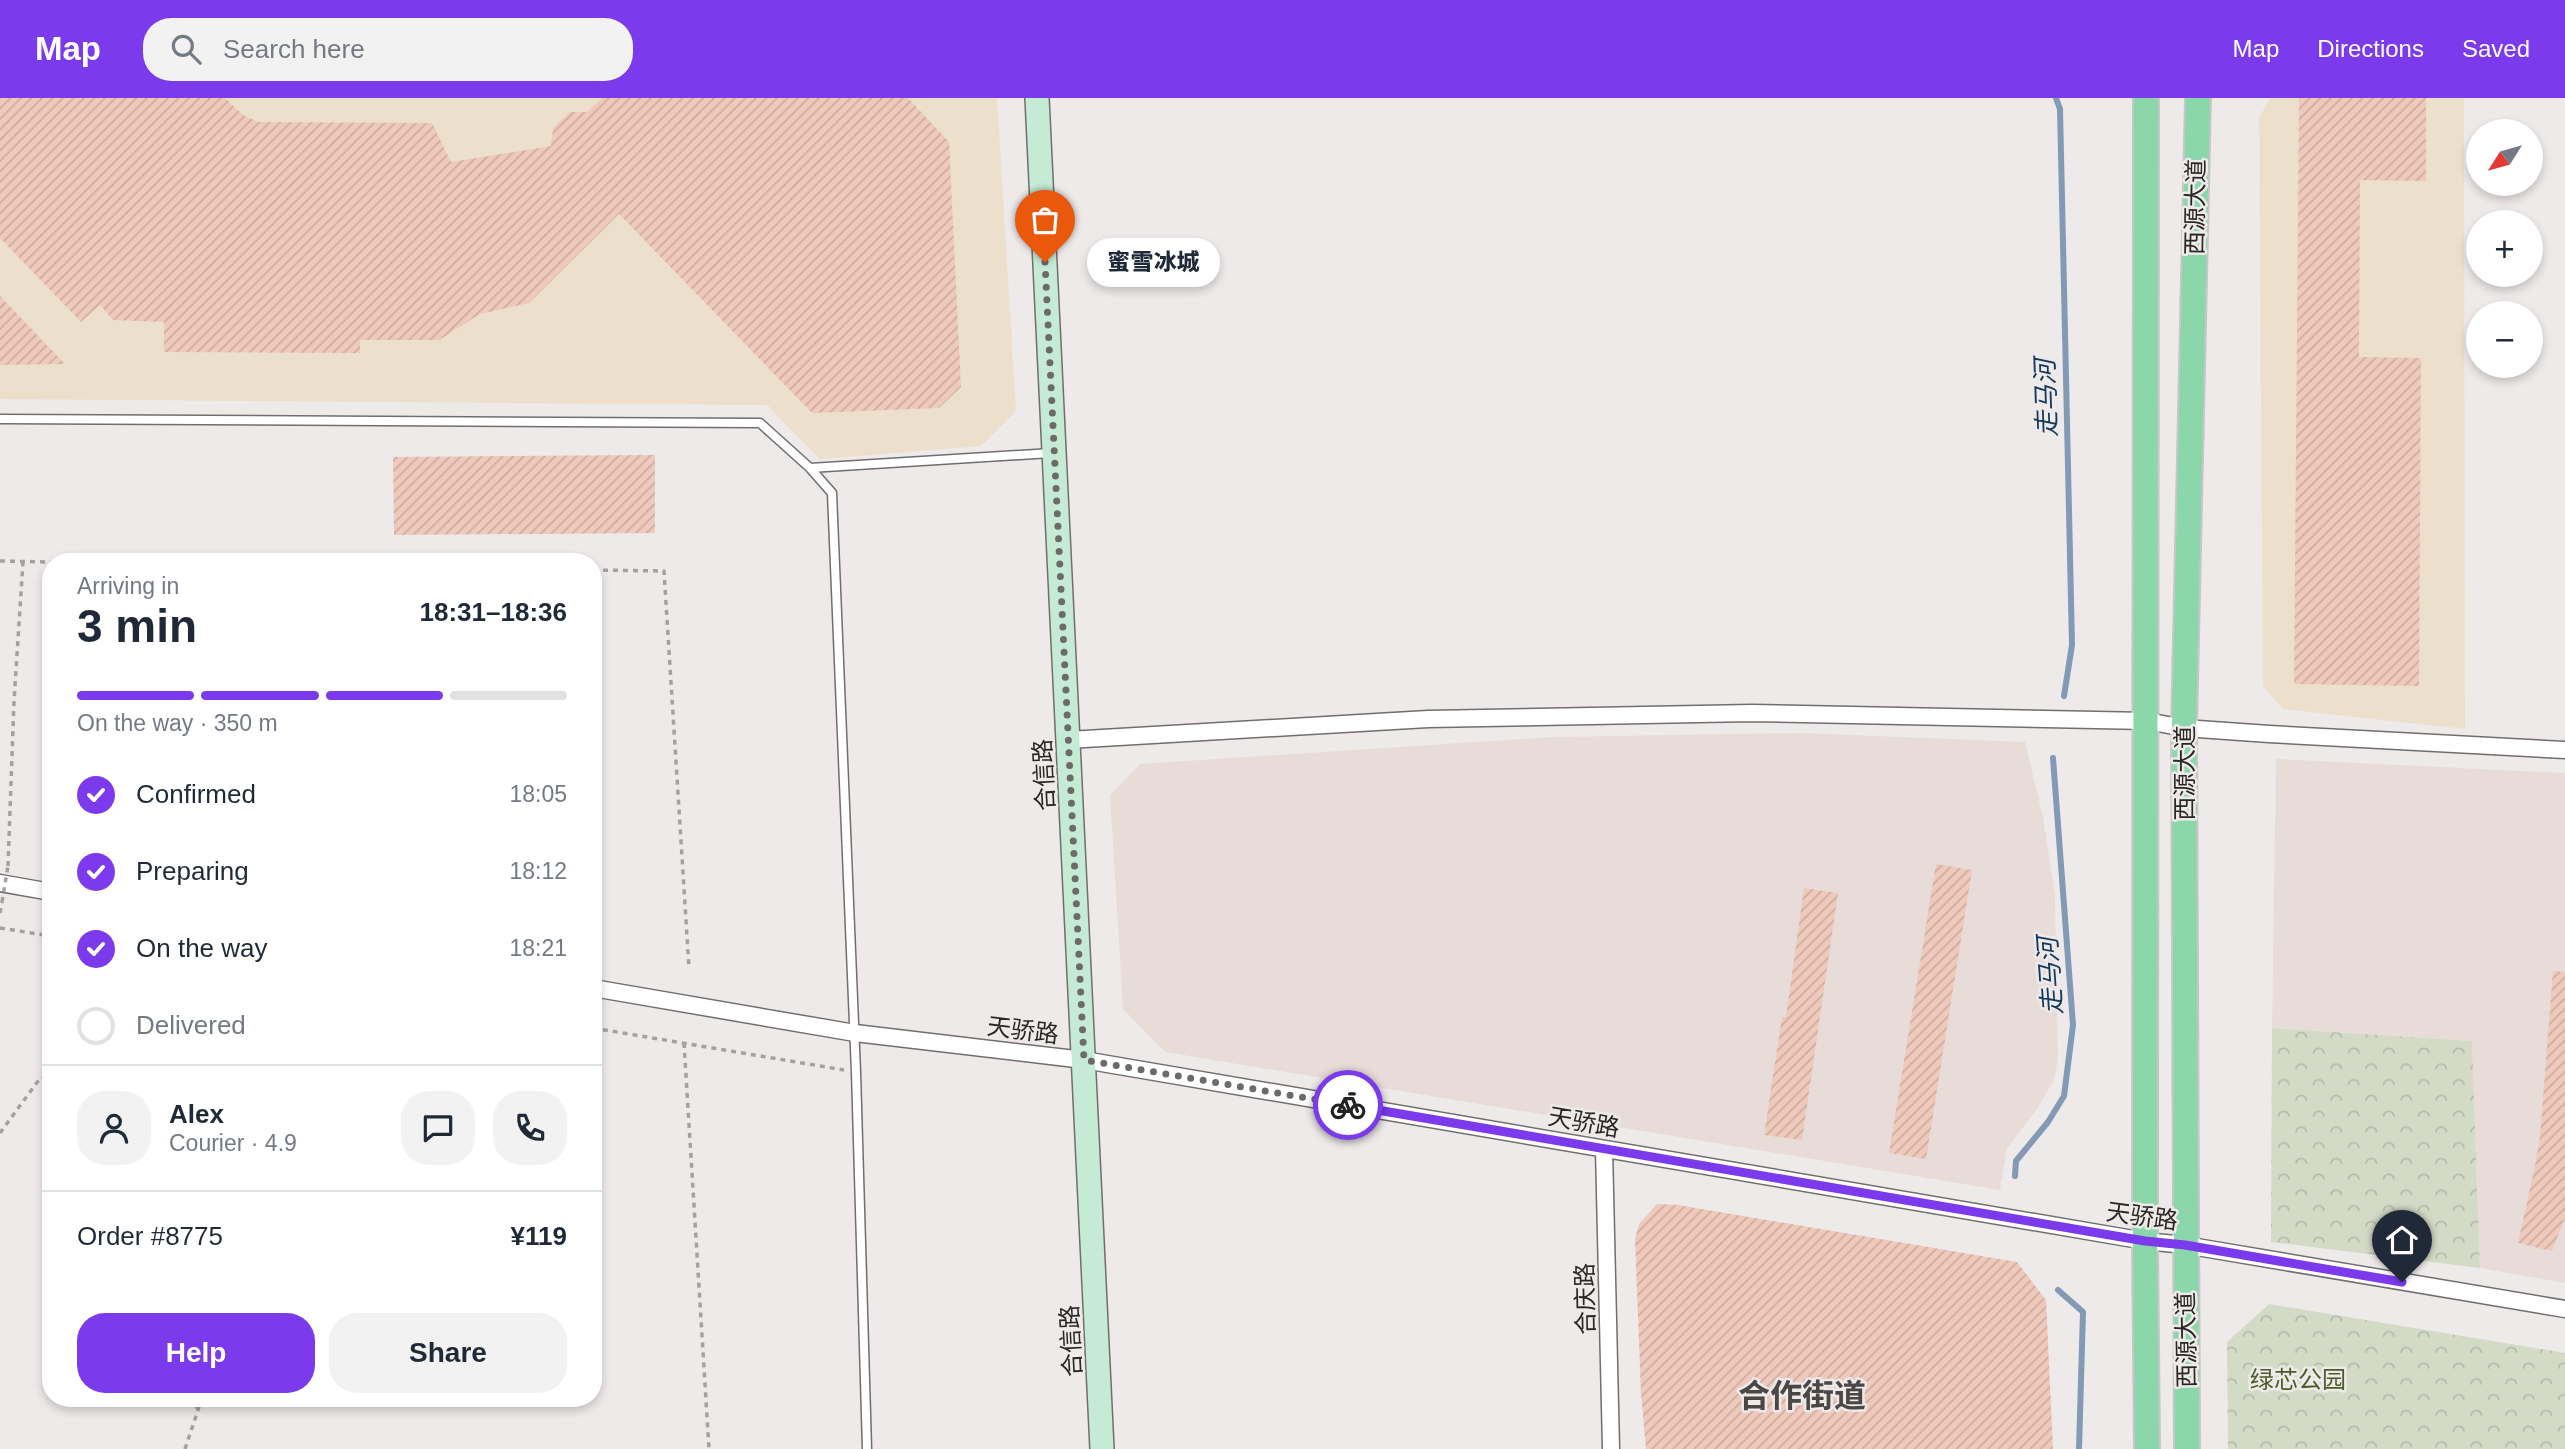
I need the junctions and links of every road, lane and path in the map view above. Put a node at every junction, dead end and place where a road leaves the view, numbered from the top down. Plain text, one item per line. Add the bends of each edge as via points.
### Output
1 (1037, 98) edge
2 (2146, 98) edge
3 (2198, 98) edge
4 (0, 419) edge
5 (1054, 453) junction
6 (810, 468) junction
7 (0, 561) edge
8 (23, 562) junction
9 (42, 562) edge
10 (602, 570) edge
11 (2147, 721) junction
12 (2184, 728) junction
13 (1068, 740) junction
14 (2565, 750) edge
15 (0, 883) edge
16 (42, 890) edge
17 (0, 913) edge
18 (0, 928) edge
19 (42, 935) edge
20 (690, 968) dead end
21 (602, 990) edge
22 (602, 1029) edge
23 (855, 1033) junction
24 (684, 1043) junction
25 (1084, 1060) junction
26 (856, 1072) junction
27 (42, 1077) edge
28 (0, 1133) edge
29 (1604, 1149) junction
30 (2145, 1241) junction
31 (2185, 1245) junction
32 (2565, 1309) edge
33 (198, 1409) edge
34 (185, 1449) edge
35 (709, 1449) edge
36 (867, 1449) edge
37 (1102, 1449) edge
38 (1611, 1449) edge
39 (2147, 1449) edge
40 (2187, 1449) edge

1 - 5 street, 合信路
2 - 11 main road, 西源大道
3 - 12 main road, 西源大道
4 - 6 lane via 760,423
5 - 6 lane
5 - 13 street, 合信路
6 - 23 lane via 832,493
7 - 8 path
8 - 9 path
8 - 17 path, bridge via 8,866
10 - 20 path via 664,571
11 - 12 street
11 - 13 street via 1752,713 1428,719
11 - 30 main road, 西源大道
12 - 14 street
12 - 31 main road, 西源大道
13 - 25 street, 合信路
15 - 16 street
18 - 19 path
21 - 23 street, 天骄路
22 - 24 path
23 - 25 street, 天骄路
23 - 26 lane
24 - 26 path
24 - 35 path
25 - 29 street, 天骄路
25 - 37 street, 合信路
26 - 36 lane
27 - 28 path
29 - 30 street, 天骄路
29 - 38 street, 合庆路
30 - 31 street, 天骄路
30 - 39 main road, 西源大道
31 - 32 street, 天骄路
31 - 40 main road, 西源大道
33 - 34 path

